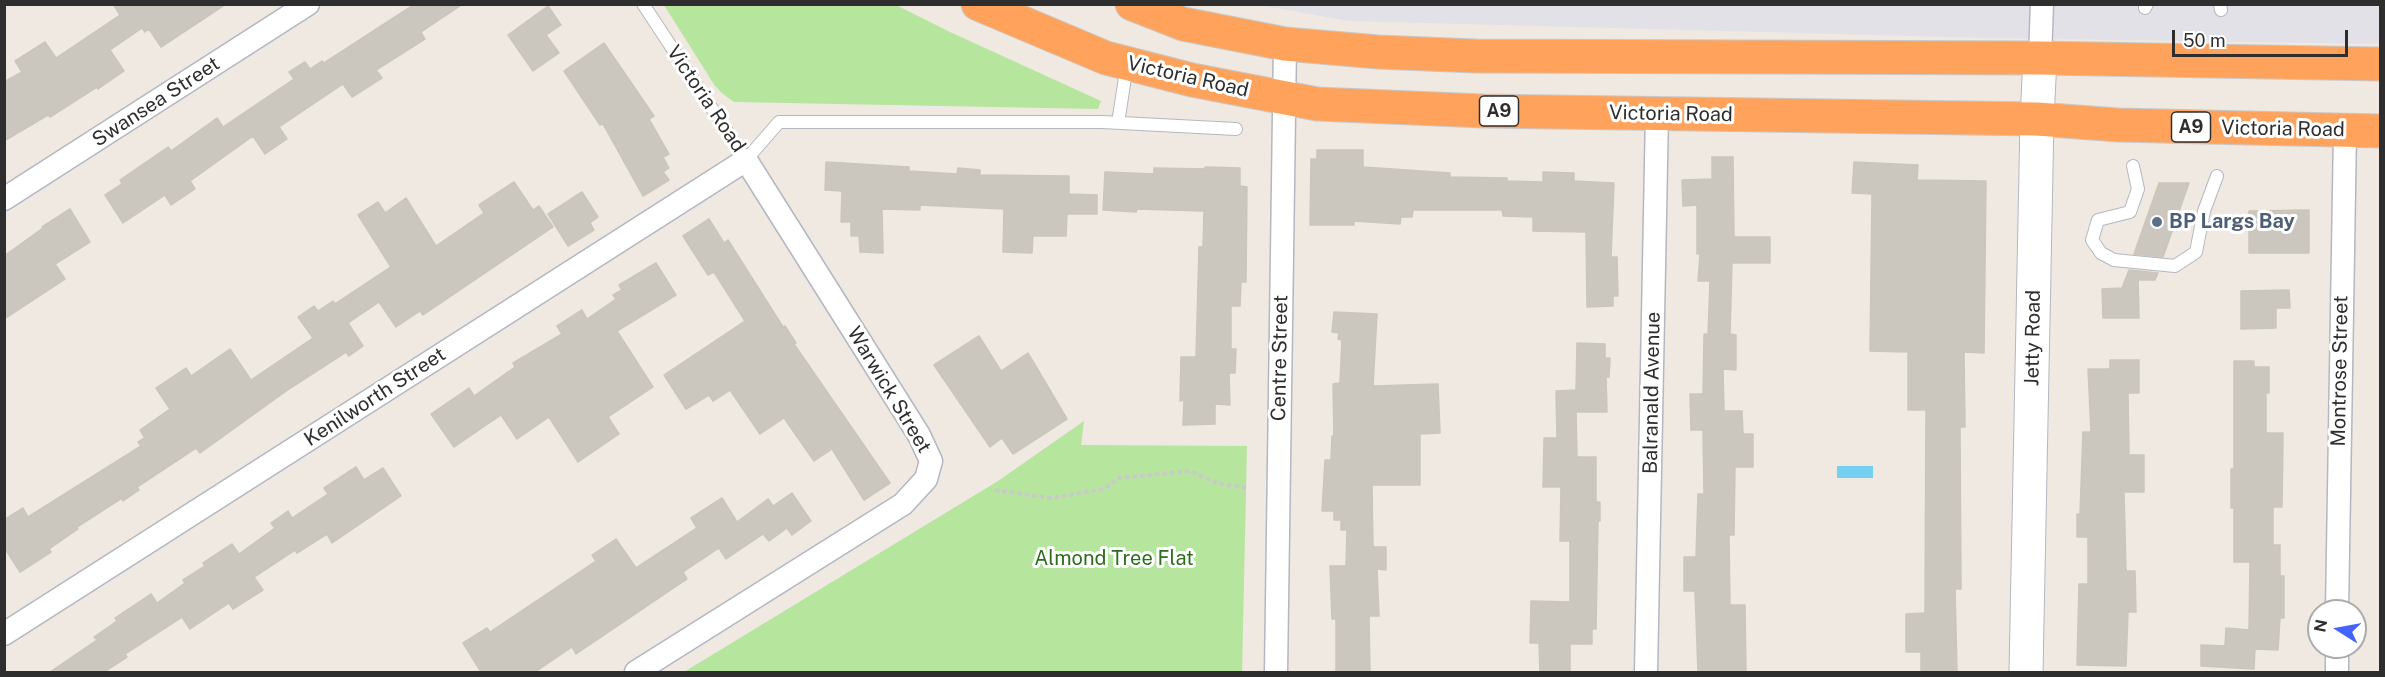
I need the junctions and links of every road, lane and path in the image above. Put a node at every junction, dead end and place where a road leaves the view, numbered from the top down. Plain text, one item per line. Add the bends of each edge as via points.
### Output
1 (308, 4) edge
2 (643, 4) edge
3 (978, 4) edge
4 (1132, 4) edge
5 (2042, 4) edge
6 (1285, 44) junction
7 (2040, 58) junction
8 (1128, 63) junction
9 (2380, 64) edge
10 (1284, 99) junction
11 (1657, 113) junction
12 (2037, 119) junction
13 (1118, 123) junction
14 (1236, 129) dead end
15 (2344, 131) junction
16 (2380, 131) edge
17 (746, 160) junction
18 (2133, 166) dead end
19 (2217, 176) dead end
20 (4, 199) edge
21 (1246, 488) dead end
22 (995, 490) dead end
23 (2337, 599) edge
24 (4, 634) edge
25 (636, 672) edge
26 (1276, 672) edge
27 (1646, 672) edge
28 (2026, 672) edge

1 - 20 street, Swansea Street
2 - 17 lane, Victoria Road
3 - 8 highway, Victoria Road / A9 via 1106,58
4 - 6 highway via 1183,24
5 - 7 street, Jetty Road
6 - 7 highway via 1475,56
6 - 10 street, Centre Street
7 - 9 highway
7 - 12 street, Jetty Road
8 - 10 highway, Victoria Road / A9
8 - 13 lane
10 - 11 highway, Victoria Road / A9 via 1387,108
10 - 26 street, Centre Street
11 - 12 highway, Victoria Road / A9
11 - 27 street, Balranald Avenue
12 - 15 highway, Victoria Road / A9
12 - 28 street, Jetty Road
13 - 14 lane, Victoria Road
13 - 17 lane, Victoria Road via 779,122
15 - 16 highway, Victoria Road / A9
15 - 23 street, Montrose Street
17 - 24 street, Kenilworth Street
17 - 25 street, Warwick Street via 919,435 931,461 926,479 903,504
18 - 19 lane via 2138,189 2130,212 2098,220 2092,240 2101,253 2114,260 2175,266 2196,252 2204,211
21 - 22 path via 1217,483 1190,471 1119,478 1104,489 1051,498

